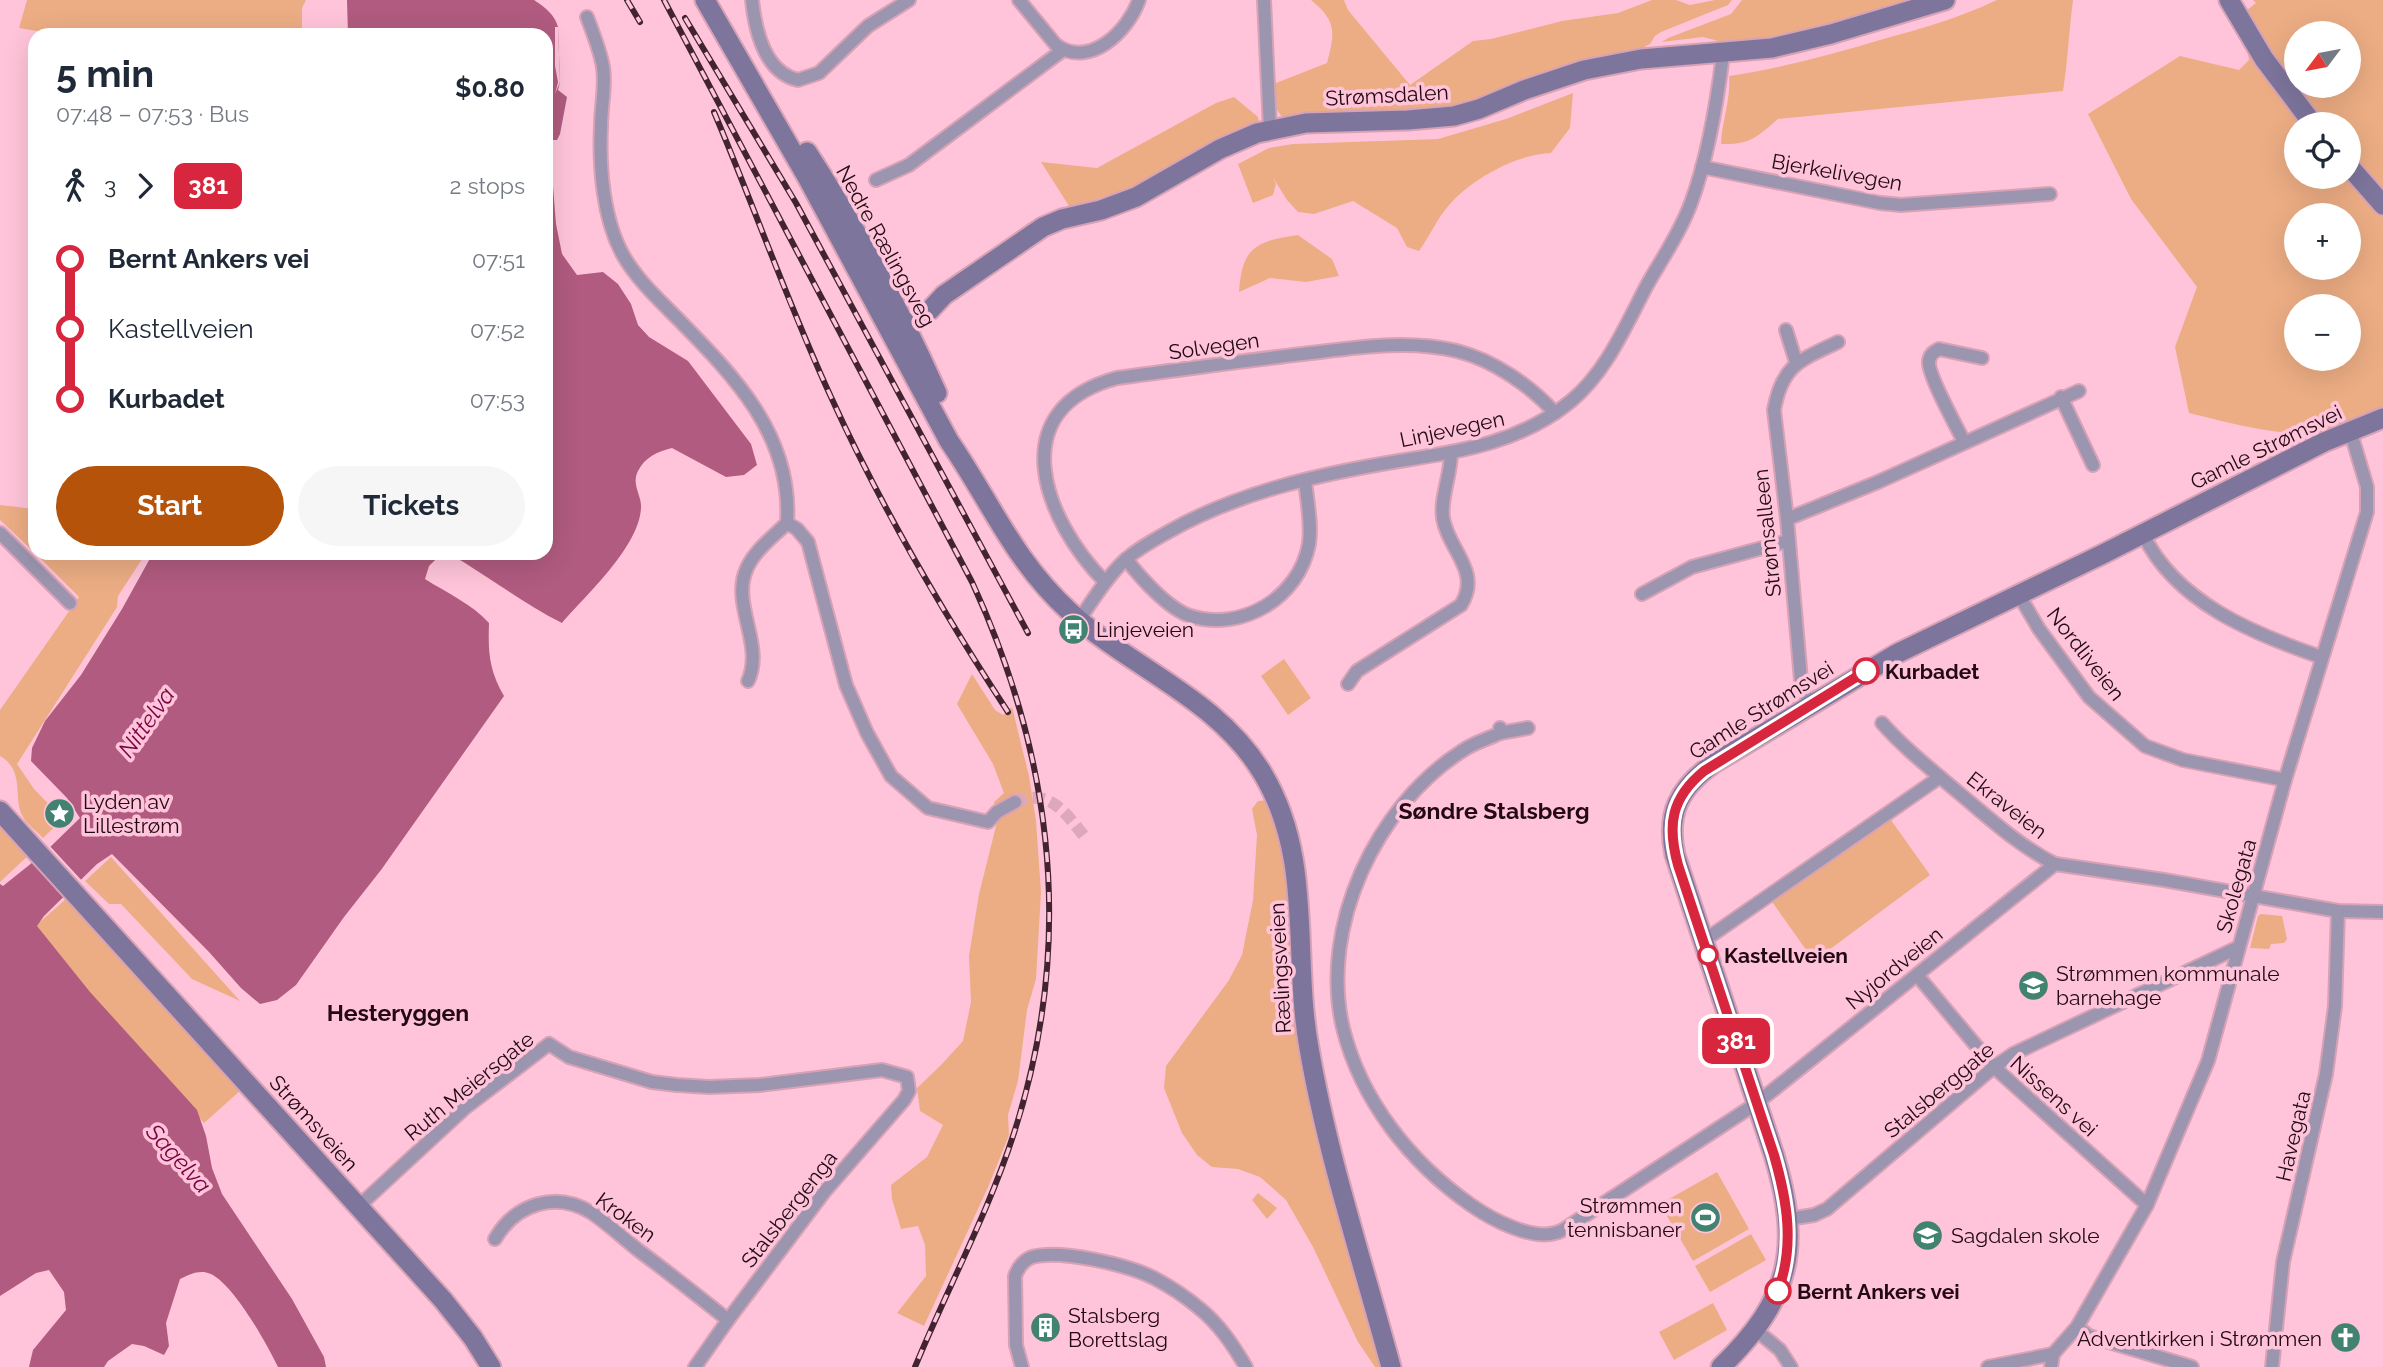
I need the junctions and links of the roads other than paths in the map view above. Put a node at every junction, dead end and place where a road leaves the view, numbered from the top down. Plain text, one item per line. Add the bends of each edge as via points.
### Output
1 (705, 0) edge
2 (752, 0) edge
3 (909, 0) edge
4 (1020, 0) edge
5 (1139, 0) edge
6 (1264, 0) edge
7 (1945, 0) edge
8 (2229, 0) edge
9 (587, 17) dead end
10 (1063, 50) junction
11 (1723, 54) junction
12 (2304, 112) edge
13 (1270, 129) junction
14 (1702, 167) junction
15 (876, 180) dead end
16 (2361, 180) edge
17 (2050, 194) dead end
18 (2383, 205) edge
19 (898, 323) junction
20 (1786, 330) dead end
21 (1838, 342) dead end
22 (1982, 358) dead end
23 (1797, 362) junction
24 (2079, 390) dead end
25 (2061, 397) junction
26 (1555, 413) junction
27 (2383, 418) edge
28 (2350, 430) junction
29 (1964, 442) junction
30 (1451, 453) junction
31 (2092, 465) dead end
32 (1305, 480) junction
33 (1787, 519) junction
34 (787, 523) junction
35 (0, 533) edge
36 (2143, 534) junction
37 (1788, 541) junction
38 (1126, 559) junction
39 (1105, 582) junction
40 (1642, 594) dead end
41 (2020, 595) junction
42 (70, 603) dead end
43 (1079, 620) junction
44 (2321, 657) junction
45 (748, 681) dead end
46 (1348, 684) dead end
47 (1172, 686) joint
48 (1809, 705) junction
49 (1882, 723) dead end
50 (1528, 728) dead end
51 (1940, 776) junction
52 (2286, 780) junction
53 (1015, 802) tunnel mouth
54 (0, 811) edge
55 (2055, 864) junction
56 (2253, 895) junction
57 (2338, 911) junction
58 (2383, 912) edge
59 (1702, 939) junction
60 (2239, 947) junction
61 (1917, 975) junction
62 (1994, 1067) junction
63 (907, 1077) joint
64 (1757, 1103) junction
65 (2147, 1205) junction
66 (359, 1206) junction
67 (1788, 1219) junction
68 (495, 1238) dead end
69 (727, 1320) junction
70 (2077, 1328) junction
71 (1756, 1330) junction
72 (2052, 1360) edge
73 (491, 1367) edge
74 (695, 1367) edge
75 (1022, 1367) edge
76 (1246, 1367) edge
77 (1391, 1367) edge
78 (1721, 1367) edge
79 (1791, 1367) edge
80 (1988, 1367) edge
81 (2192, 1367) edge
82 (2272, 1367) edge

1 - 19 main road, Nedre Rælingsveg via 813,162
2 - 3 street via 756,30 766,52 782,72 798,80 819,73 868,26
4 - 10 street
5 - 10 street via 1133,16 1115,37 1091,50
6 - 13 street
7 - 11 main road, Strømsdalen via 1804,41
8 - 12 main road via 2264,60
9 - 34 street via 603,68 603,183 613,233 636,275 714,356 767,428 786,477
10 - 15 street via 909,165
11 - 13 main road, Strømsdalen via 1594,68 1454,116 1306,122
11 - 14 street, Linjevegen
13 - 19 main road, Strømsdalen via 1232,144 1129,200 1043,228 944,295 925,300
14 - 17 street, Bjerkelivegen via 1901,205
14 - 26 street, Linjevegen via 1682,223 1613,349 1585,387
16 - 18 main road
19 - 43 main road, Nedre Rælingsveg via 995,518 1041,582
20 - 23 street
21 - 23 street
22 - 29 street via 1939,349 1928,362
23 - 33 street, Strømsalleen via 1777,393 1774,410
24 - 25 street
25 - 29 street
25 - 31 street
26 - 30 street, Linjevegen via 1515,436
26 - 39 street, Solvegen via 1484,360 1411,344 1229,363 1099,383 1071,401 1055,419 1043,465 1054,509
27 - 28 main road, Gamle Strømsvei
28 - 36 main road, Gamle Strømsvei
28 - 44 street, Skolegata via 2368,502
29 - 33 street
30 - 32 street, Linjevegen
30 - 46 street via 1443,518 1465,567 1466,598 1461,606 1357,671
32 - 38 street, Linjevegen via 1208,512
32 - 38 street via 1309,544 1299,574 1283,594 1260,610 1226,620 1190,616 1161,596
33 - 37 street, Strømsalleen
34 - 45 street via 752,558 743,579 753,648
34 - 53 street via 808,542 846,685 891,776 928,808 988,822
35 - 42 street
36 - 41 main road, Gamle Strømsvei
36 - 44 street via 2175,578 2223,615 2266,638
37 - 40 street via 1692,567
37 - 48 street, Strømsalleen via 1801,680
38 - 39 street, Linjevegen
39 - 43 street, Linjevegen
41 - 48 main road, Gamle Strømsvei via 1891,657
41 - 52 street, Nordliveien via 2089,697 2145,746 2183,760
43 - 47 main road, Nedre Rælingsveg
44 - 52 street, Skolegata
47 - 77 main road, Rælingsveien via 1233,734 1262,772 1285,821 1297,881 1300,976 1309,1052
48 - 59 main road, Gamle Strømsvei via 1704,771 1679,799 1673,816 1673,846
49 - 51 street, Ekraveien
50 - 64 street, Nyjordveien via 1500,731 1463,750 1430,775 1402,804 1357,880 1340,954 1338,990 1343,1028 1357,1070 1380,1111 1410,1153 1444,1186 1504,1224 1554,1234
51 - 55 street, Ekraveien via 2007,833
51 - 59 street
52 - 56 street, Skolegata
54 - 66 main road, Strømsveien
55 - 56 street, Ekraveien
55 - 61 street, Nyjordveien
56 - 57 street, Ekraveien
56 - 60 street, Skolegata
57 - 58 street, Ekraveien
57 - 82 street, Havegata via 2336,998 2326,1074 2283,1262
59 - 64 main road, Gamle Strømsvei
60 - 62 street, Stalsberggate
60 - 65 street, Skolegata via 2208,1062
61 - 62 street, Nissens vei
61 - 64 street, Nyjordveien
62 - 65 street, Nissens vei
62 - 67 street, Stalsberggate via 1827,1209
63 - 66 street, Ruth Meiersgate via 882,1070 760,1085 652,1082 569,1057 549,1044 465,1108
63 - 69 street, Stalsbergenga via 909,1091 904,1100 825,1191
64 - 67 main road, Gamle Strømsvei
65 - 70 street, Skolegata
66 - 73 main road, Strømsveien via 453,1312
67 - 71 main road, Gamle Strømsvei via 1782,1280
68 - 69 street, Kroken via 510,1219 535,1203 577,1206
69 - 74 street, Stalsbergenga
70 - 72 street, Skolegata
70 - 81 street via 2089,1336
71 - 78 main road, Gamle Strømsvei
71 - 79 street via 1780,1350
72 - 80 street
75 - 76 street via 1016,1345 1015,1276 1031,1257 1059,1256 1117,1265 1154,1278 1200,1308 1226,1335

